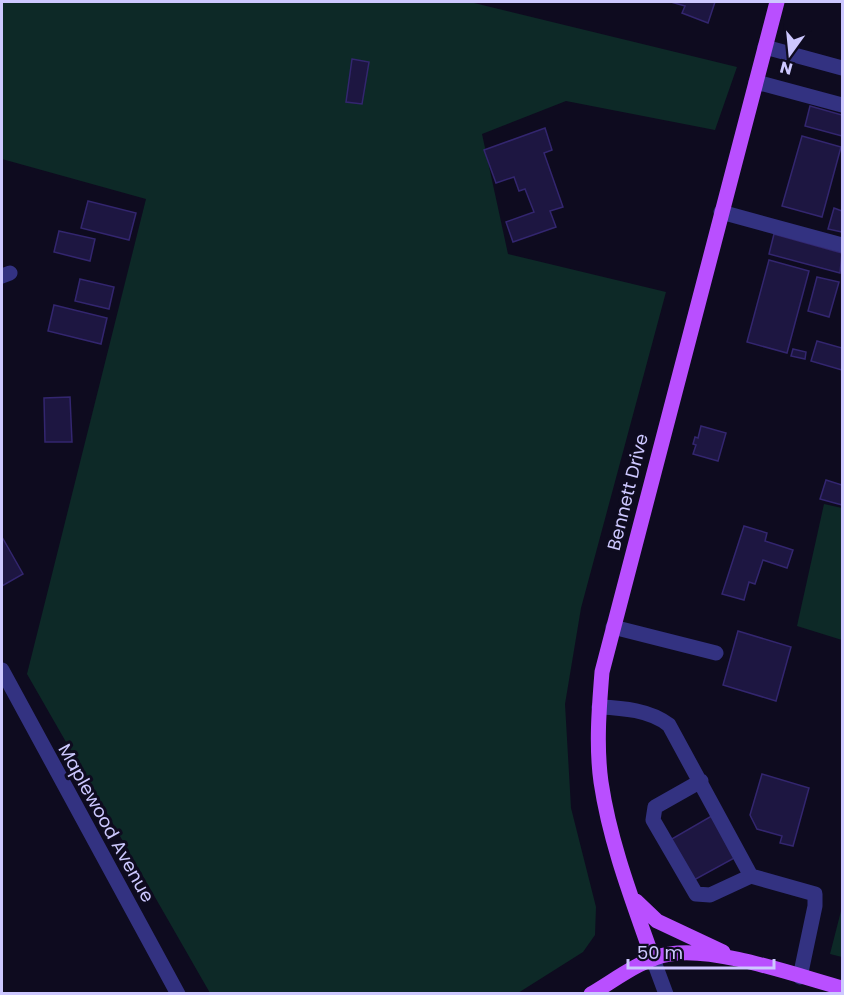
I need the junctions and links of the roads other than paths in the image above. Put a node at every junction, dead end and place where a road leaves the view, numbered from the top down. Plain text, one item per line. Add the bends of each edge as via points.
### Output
1 (777, 2) edge
2 (765, 47) junction
3 (843, 68) edge
4 (756, 82) junction
5 (843, 105) edge
6 (721, 212) junction
7 (843, 245) edge
8 (614, 627) junction
9 (716, 653) dead end
10 (2, 670) edge
11 (599, 707) junction
12 (701, 782) junction
13 (751, 876) junction
14 (628, 888) junction
15 (653, 959) junction
16 (746, 963) junction
17 (800, 977) junction
18 (817, 987) edge
19 (843, 988) edge
20 (178, 993) edge
21 (591, 993) edge
22 (666, 993) edge

1 - 2 main road, Bennett Drive
2 - 3 street
2 - 4 main road, Bennett Drive
4 - 5 street
4 - 6 main road, Bennett Drive
6 - 7 street
6 - 8 main road, Bennett Drive
8 - 9 street
8 - 11 main road, Bennett Drive via 602,672
10 - 20 street, Maplewood Avenue
11 - 12 street via 623,708 661,718 675,732
11 - 14 main road, Bennett Drive via 602,783
12 - 13 street
12 - 13 street via 655,807 653,820 696,894 710,895
13 - 17 street via 814,894
14 - 15 main road, Bennett Drive
14 - 16 main road via 638,904 657,921
15 - 16 main road via 694,953
15 - 21 main road
15 - 22 street, Bennett Drive
16 - 17 main road
17 - 18 main road
18 - 19 main road

